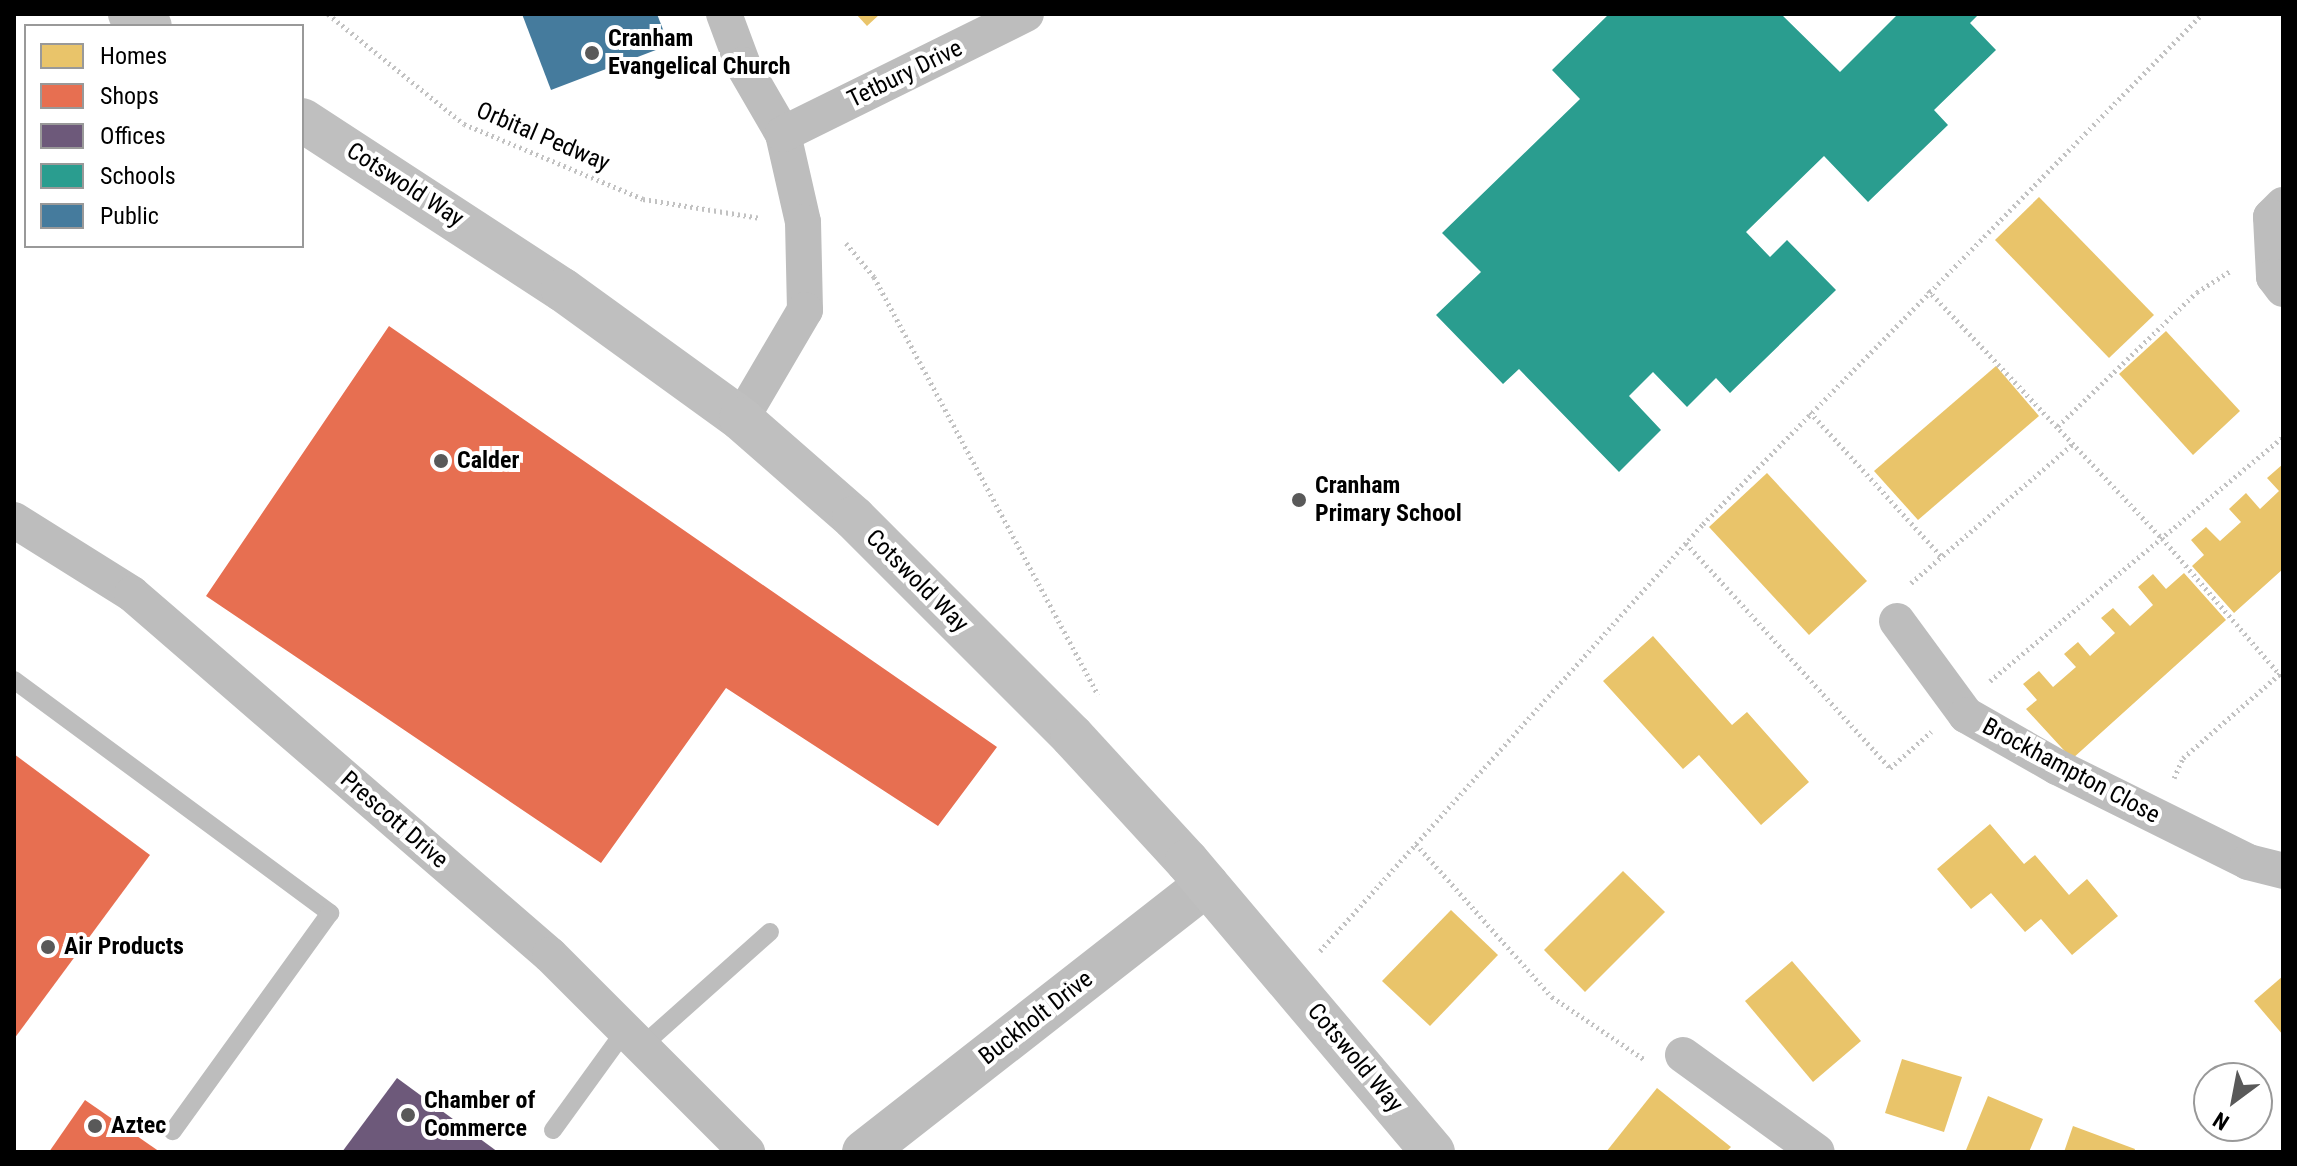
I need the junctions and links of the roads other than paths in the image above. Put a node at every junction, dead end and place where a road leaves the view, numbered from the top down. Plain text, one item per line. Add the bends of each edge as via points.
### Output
1 (724, 14) edge
2 (1026, 14) edge
3 (304, 121) edge
4 (783, 134) junction
5 (2283, 205) edge
6 (2283, 289) edge
7 (741, 419) junction
8 (14, 520) edge
9 (1897, 621) road end
10 (14, 680) edge
11 (2283, 871) edge
12 (1207, 884) junction
13 (770, 932) dead end
14 (634, 1037) junction
15 (1683, 1055) road end
16 (553, 1130) dead end
17 (173, 1131) dead end
18 (747, 1152) edge
19 (864, 1152) edge
20 (1433, 1152) edge
21 (1817, 1152) edge

1 - 4 street via 743,65
2 - 4 street, Tetbury Drive
3 - 7 main road, Cotswold Way via 563,290
4 - 7 street via 803,222 805,310
5 - 6 street via 2271,217 2274,277
7 - 12 main road, Cotswold Way via 854,518 1072,736
8 - 14 street, Prescott Drive via 132,594 550,955
9 - 11 street, Brockhampton Close via 1966,715 2057,767 2248,862
10 - 17 lane via 330,913
12 - 19 street, Buckholt Drive
12 - 20 main road, Cotswold Way
13 - 14 lane
14 - 16 lane
14 - 18 street, Prescott Drive
15 - 21 street

